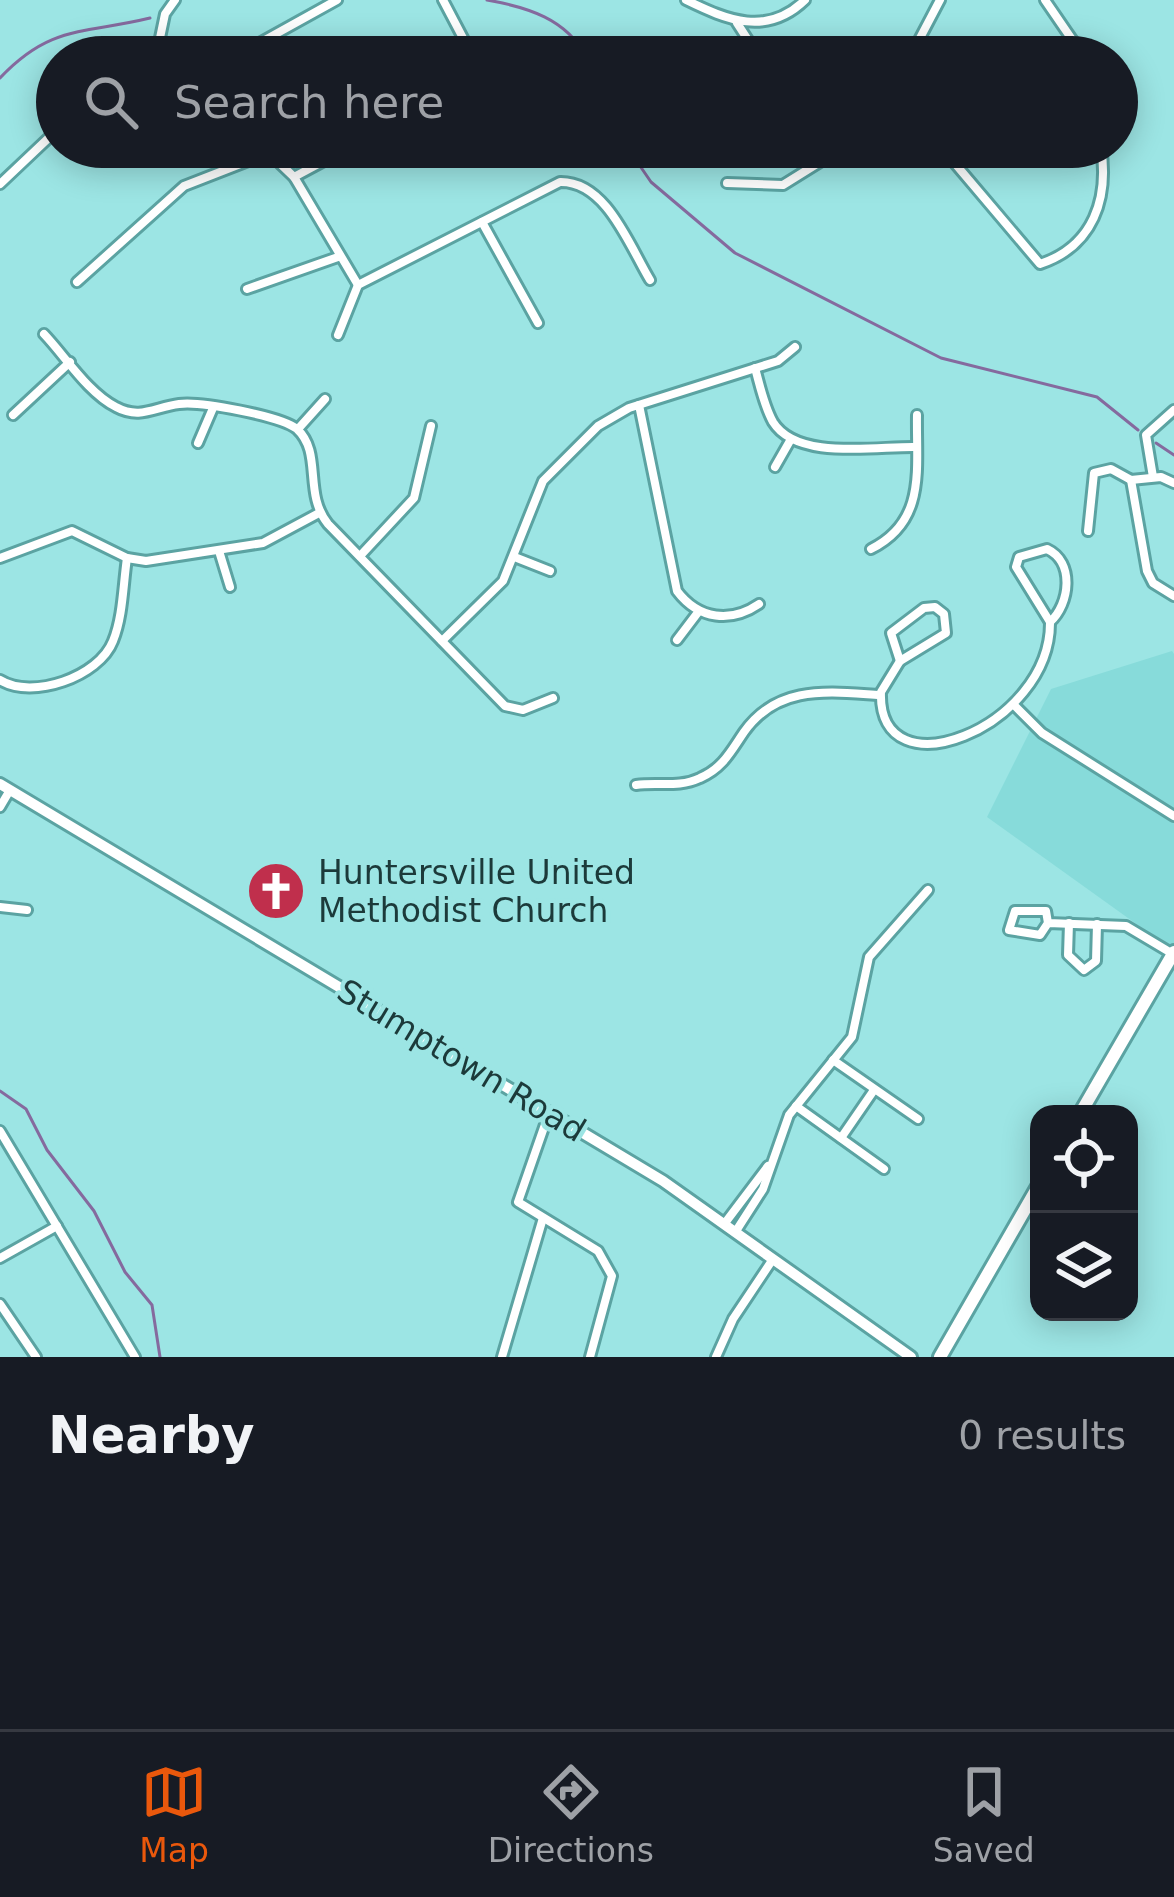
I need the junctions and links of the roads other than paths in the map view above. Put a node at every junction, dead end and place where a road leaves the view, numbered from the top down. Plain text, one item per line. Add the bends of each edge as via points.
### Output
1 (175, 0) edge
2 (337, 0) edge
3 (443, 0) edge
4 (686, 0) edge
5 (805, 0) edge
6 (940, 0) edge
7 (1045, 0) edge
8 (736, 22) junction
9 (160, 36) edge
10 (272, 36) edge
11 (462, 36) edge
12 (745, 36) edge
13 (921, 36) edge
14 (1070, 36) edge
15 (36, 150) edge
16 (224, 168) edge
17 (285, 168) edge
18 (311, 168) edge
19 (806, 168) edge
20 (959, 168) edge
21 (1104, 168) edge
22 (294, 177) junction
23 (728, 183) dead end
24 (0, 184) edge
25 (482, 222) junction
26 (338, 256) junction
27 (650, 280) dead end
28 (77, 282) dead end
29 (358, 285) junction
30 (248, 289) dead end
31 (538, 323) dead end
32 (44, 334) dead end
33 (338, 334) dead end
34 (795, 347) dead end
35 (70, 362) junction
36 (755, 368) junction
37 (325, 399) dead end
38 (639, 405) junction
39 (213, 408) junction
40 (1174, 410) edge
41 (13, 415) dead end
42 (917, 415) dead end
43 (431, 426) dead end
44 (297, 430) junction
45 (791, 439) junction
46 (198, 443) dead end
47 (916, 447) junction
48 (775, 467) dead end
49 (1153, 477) junction
50 (1131, 480) junction
51 (1174, 483) edge
52 (319, 513) junction
53 (1088, 531) dead end
54 (871, 549) dead end
55 (219, 551) junction
56 (360, 556) junction
57 (0, 558) edge
58 (127, 558) junction
59 (517, 558) junction
60 (550, 571) dead end
61 (230, 587) dead end
62 (1174, 596) edge
63 (759, 604) dead end
64 (699, 611) junction
65 (1050, 622) junction
66 (676, 640) dead end
67 (442, 641) junction
68 (901, 661) junction
69 (0, 680) edge
70 (880, 695) junction
71 (554, 698) dead end
72 (1015, 706) junction
73 (636, 785) dead end
74 (5, 787) edge
75 (0, 808) edge
76 (1174, 816) edge
77 (928, 890) dead end
78 (0, 907) edge
79 (26, 910) dead end
80 (1048, 922) junction
81 (1069, 923) junction
82 (1097, 925) junction
83 (1173, 953) edge
84 (833, 1060) junction
85 (874, 1090) junction
86 (1085, 1105) edge
87 (796, 1106) junction
88 (549, 1112) junction
89 (917, 1119) dead end
90 (0, 1131) edge
91 (841, 1138) junction
92 (884, 1168) dead end
93 (1030, 1201) edge
94 (543, 1217) junction
95 (57, 1226) junction
96 (730, 1227) junction
97 (0, 1258) edge
98 (774, 1258) junction
99 (0, 1304) edge
100 (130, 1355) edge
101 (36, 1357) edge
102 (502, 1357) edge
103 (590, 1357) edge
104 (716, 1357) edge
105 (911, 1357) edge
106 (940, 1357) edge

1 - 9 street
2 - 10 street
3 - 11 street
4 - 8 street
5 - 8 street via 777,20
6 - 13 street
7 - 14 street
8 - 12 street
15 - 24 street
16 - 28 street via 177,190
17 - 22 street
18 - 22 street
19 - 23 street via 783,185
20 - 21 street via 1040,264 1099,214
22 - 26 street
25 - 27 street via 550,184 581,184
25 - 29 street
25 - 31 street
26 - 29 street
26 - 30 street
29 - 33 street
32 - 35 street
34 - 36 street
35 - 39 street via 127,412
35 - 41 street
36 - 38 street
36 - 45 street via 773,422
37 - 44 street
38 - 59 street via 598,426 547,476
38 - 64 street via 676,588
39 - 44 street
39 - 46 street
40 - 49 street via 1146,435
42 - 47 street
43 - 56 street via 414,497
44 - 52 street via 309,448
45 - 47 street
45 - 48 street
47 - 54 street via 911,516
49 - 50 street
49 - 51 street
50 - 53 street via 1111,469 1094,473
50 - 62 street via 1147,571
52 - 55 street via 263,543
52 - 56 street
55 - 58 street
55 - 61 street
56 - 67 street
57 - 58 street via 72,532
58 - 69 street via 116,632 104,656 38,689
59 - 60 street
59 - 67 street
63 - 64 street via 738,616
64 - 66 street
65 - 65 street via 1063,602 1066,572 1047,549 1019,557 1016,567
65 - 72 street via 1031,684
67 - 71 street via 510,708
68 - 68 street via 946,633 940,610 924,608 891,633
68 - 70 street
70 - 72 street via 890,727 920,745 987,725
70 - 73 street via 787,697 754,719 705,776
72 - 76 street via 1042,734
74 - 75 street
74 - 88 street, Stumptown Road
77 - 84 street via 868,957 858,1024
78 - 79 street
80 - 80 street via 1046,911 1015,911 1009,930 1040,935
80 - 81 street
81 - 82 street
81 - 82 street via 1068,955 1084,970 1096,961
82 - 83 street via 1126,926
83 - 86 main road
84 - 85 street
84 - 87 street
85 - 89 street
85 - 91 street
87 - 91 street
87 - 96 street via 763,1189
88 - 94 street via 518,1202
88 - 96 street, Stumptown Road
90 - 95 street
91 - 92 street
93 - 106 main road
94 - 102 street
94 - 103 street via 598,1251 612,1276
95 - 97 street
95 - 100 street
96 - 98 street, Stumptown Road
98 - 104 street
98 - 105 street, Stumptown Road
99 - 101 street

